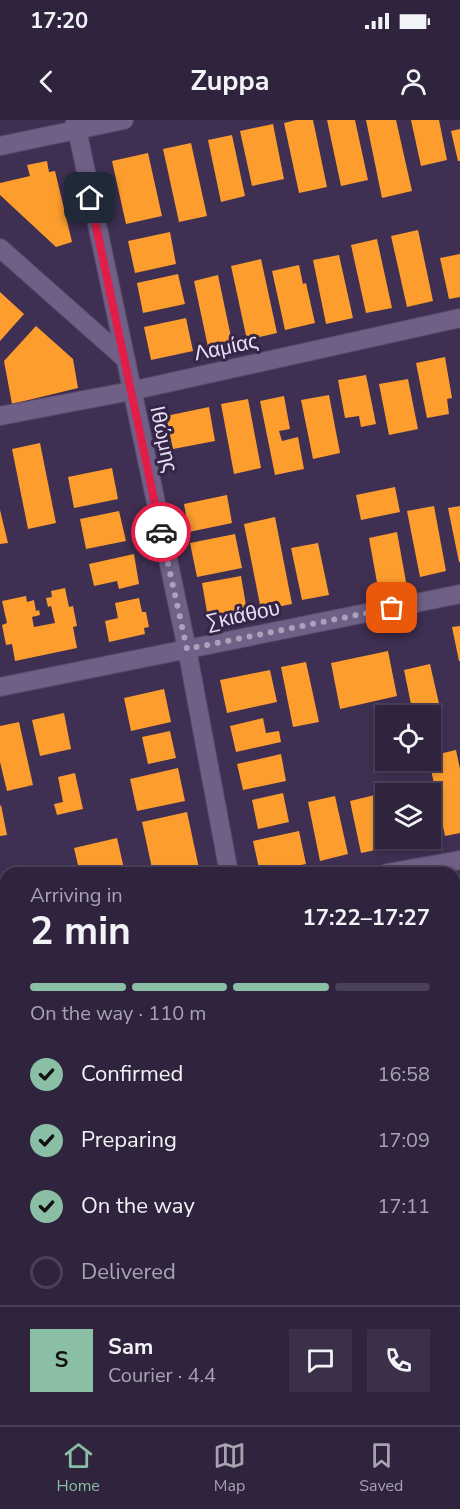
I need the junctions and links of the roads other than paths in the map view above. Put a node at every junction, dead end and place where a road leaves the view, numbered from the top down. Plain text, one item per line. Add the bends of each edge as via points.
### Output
1 (124, 120) edge
2 (75, 125) edge
3 (0, 146) edge
4 (0, 248) edge
5 (460, 318) edge
6 (123, 357) junction
7 (131, 391) junction
8 (0, 416) edge
9 (460, 594) edge
10 (187, 649) junction
11 (0, 687) edge
12 (460, 860) edge
13 (228, 867) edge
14 (421, 867) edge

1 - 2 street
2 - 3 street
2 - 6 street, Ιθώμης
4 - 6 street
5 - 7 street, Λαμίας
6 - 7 street, Ιθώμης
7 - 8 street, Λαμίας
7 - 10 street, Ιθώμης
9 - 10 street, Σκιάθου
10 - 11 street, Σκιάθου
10 - 13 street, Ιθώμης
12 - 14 street

